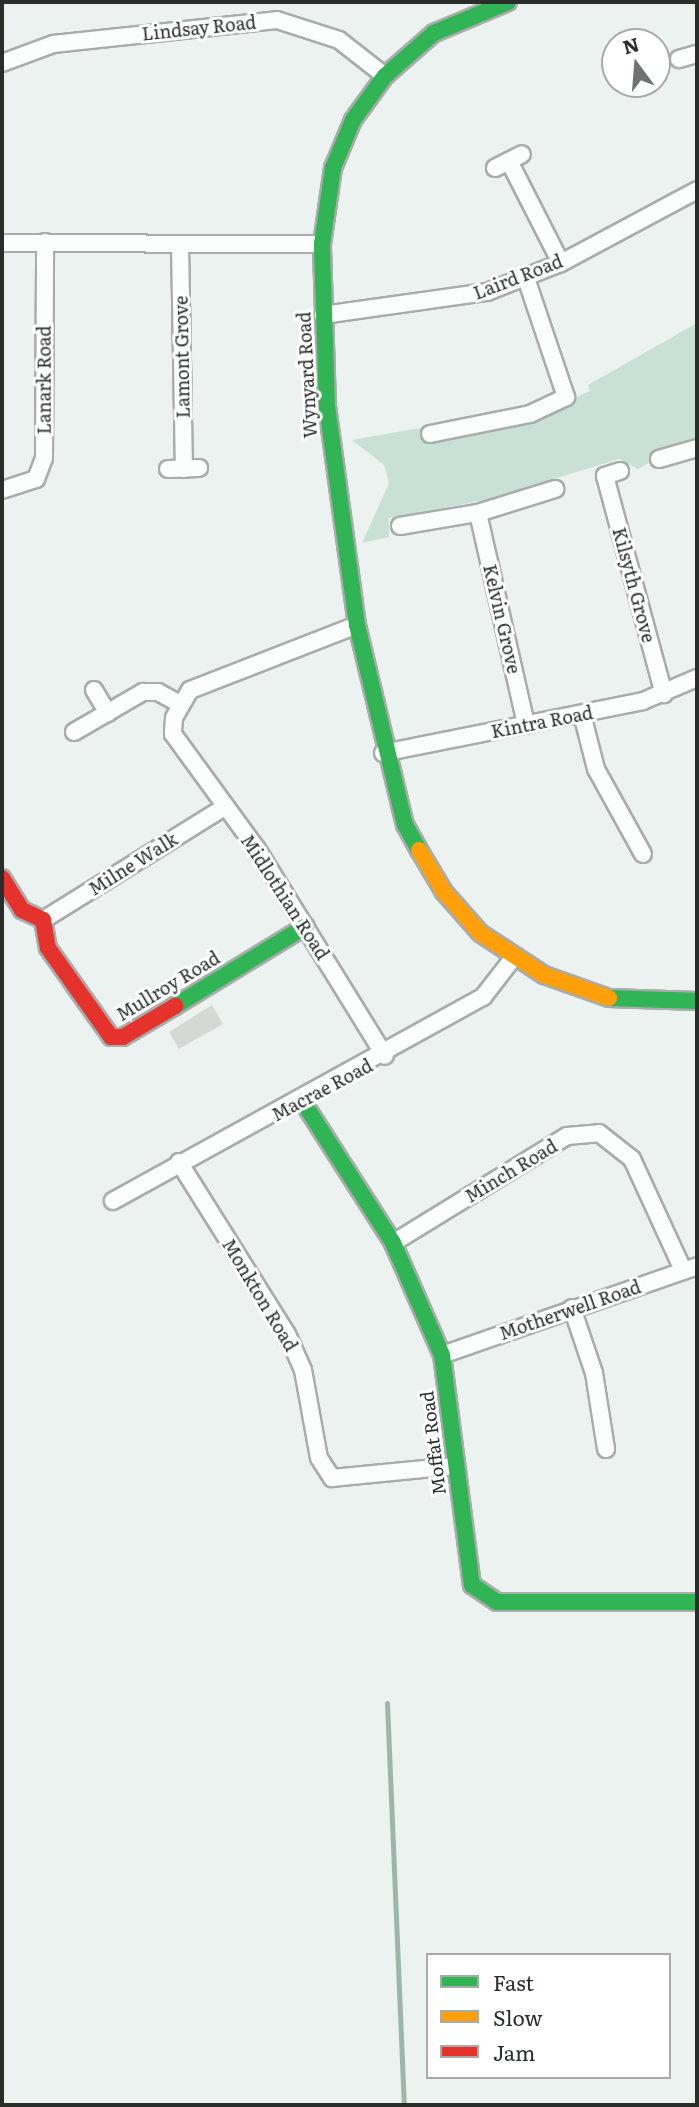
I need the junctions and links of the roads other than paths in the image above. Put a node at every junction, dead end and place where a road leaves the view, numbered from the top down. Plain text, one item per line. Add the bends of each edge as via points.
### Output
1 (508, 2) edge
2 (2, 63) edge
3 (385, 76) junction
4 (509, 161) dead end
5 (697, 190) edge
6 (45, 242) junction
7 (2, 243) edge
8 (180, 244) junction
9 (322, 244) junction
10 (561, 263) junction
11 (526, 278) junction
12 (323, 315) junction
13 (430, 434) dead end
14 (697, 448) edge
15 (659, 459) dead end
16 (184, 469) dead end
17 (605, 476) dead end
18 (555, 489) dead end
19 (2, 490) edge
20 (478, 513) junction
21 (400, 526) dead end
22 (357, 625) junction
23 (697, 678) edge
24 (94, 690) dead end
25 (664, 694) junction
26 (180, 704) junction
27 (108, 713) junction
28 (582, 715) junction
29 (526, 725) junction
30 (74, 732) dead end
31 (383, 753) junction
32 (223, 808) junction
33 (643, 854) dead end
34 (2, 878) edge
35 (43, 920) junction
36 (306, 926) junction
37 (514, 957) junction
38 (697, 1001) edge
39 (385, 1056) junction
40 (303, 1102) junction
41 (180, 1162) junction
42 (113, 1202) dead end
43 (393, 1243) junction
44 (690, 1268) edge
45 (572, 1308) junction
46 (442, 1355) junction
47 (606, 1449) dead end
48 (455, 1466) junction
49 (697, 1602) edge

1 - 3 street, Wynyard Road via 435,33
2 - 3 street, Lindsay Road via 53,44 277,20 309,25 339,40
3 - 9 street, Wynyard Road via 354,120 333,168
4 - 10 street
5 - 10 street, Laird Road
6 - 7 street
6 - 8 street
6 - 19 street, Lanark Road via 44,458 36,479
8 - 9 street
8 - 16 street, Lamont Grove
9 - 12 street, Wynyard Road
10 - 11 street, Laird Road
11 - 12 street, Laird Road via 446,302
11 - 13 street via 566,397 473,432
12 - 22 street, Wynyard Road via 332,459
14 - 15 street
17 - 25 street, Kilsyth Grove
18 - 20 street
20 - 21 street
20 - 29 street, Kelvin Grove
22 - 26 street via 205,681
22 - 31 street, Wynyard Road
23 - 25 street, Kintra Road
24 - 27 street
25 - 28 street, Kintra Road
26 - 27 street via 150,691
26 - 32 street, Midlothian Road via 173,734
27 - 30 street
28 - 29 street, Kintra Road
28 - 33 street via 596,769
29 - 31 street, Kintra Road
31 - 37 street, Wynyard Road via 405,825 444,892 481,933
32 - 35 street, Milne Walk
32 - 36 street, Midlothian Road
34 - 35 street via 22,910
35 - 36 street, Mullroy Road via 48,948 111,1037 123,1037
36 - 39 street, Midlothian Road
37 - 38 street, Wynyard Road via 606,998
37 - 39 street, Macrae Road via 483,997
39 - 40 street, Macrae Road
40 - 41 street, Macrae Road
40 - 43 street, Moffat Road
41 - 42 street, Macrae Road
41 - 48 street, Monkton Road via 287,1334 303,1370 319,1458 332,1478
43 - 44 street, Minch Road via 566,1136 585,1132 614,1139 632,1159
43 - 46 street, Moffat Road
44 - 45 street, Motherwell Road
45 - 46 street, Motherwell Road
45 - 47 street via 594,1373
46 - 48 street, Moffat Road
48 - 49 street, Moffat Road via 469,1575 487,1599

